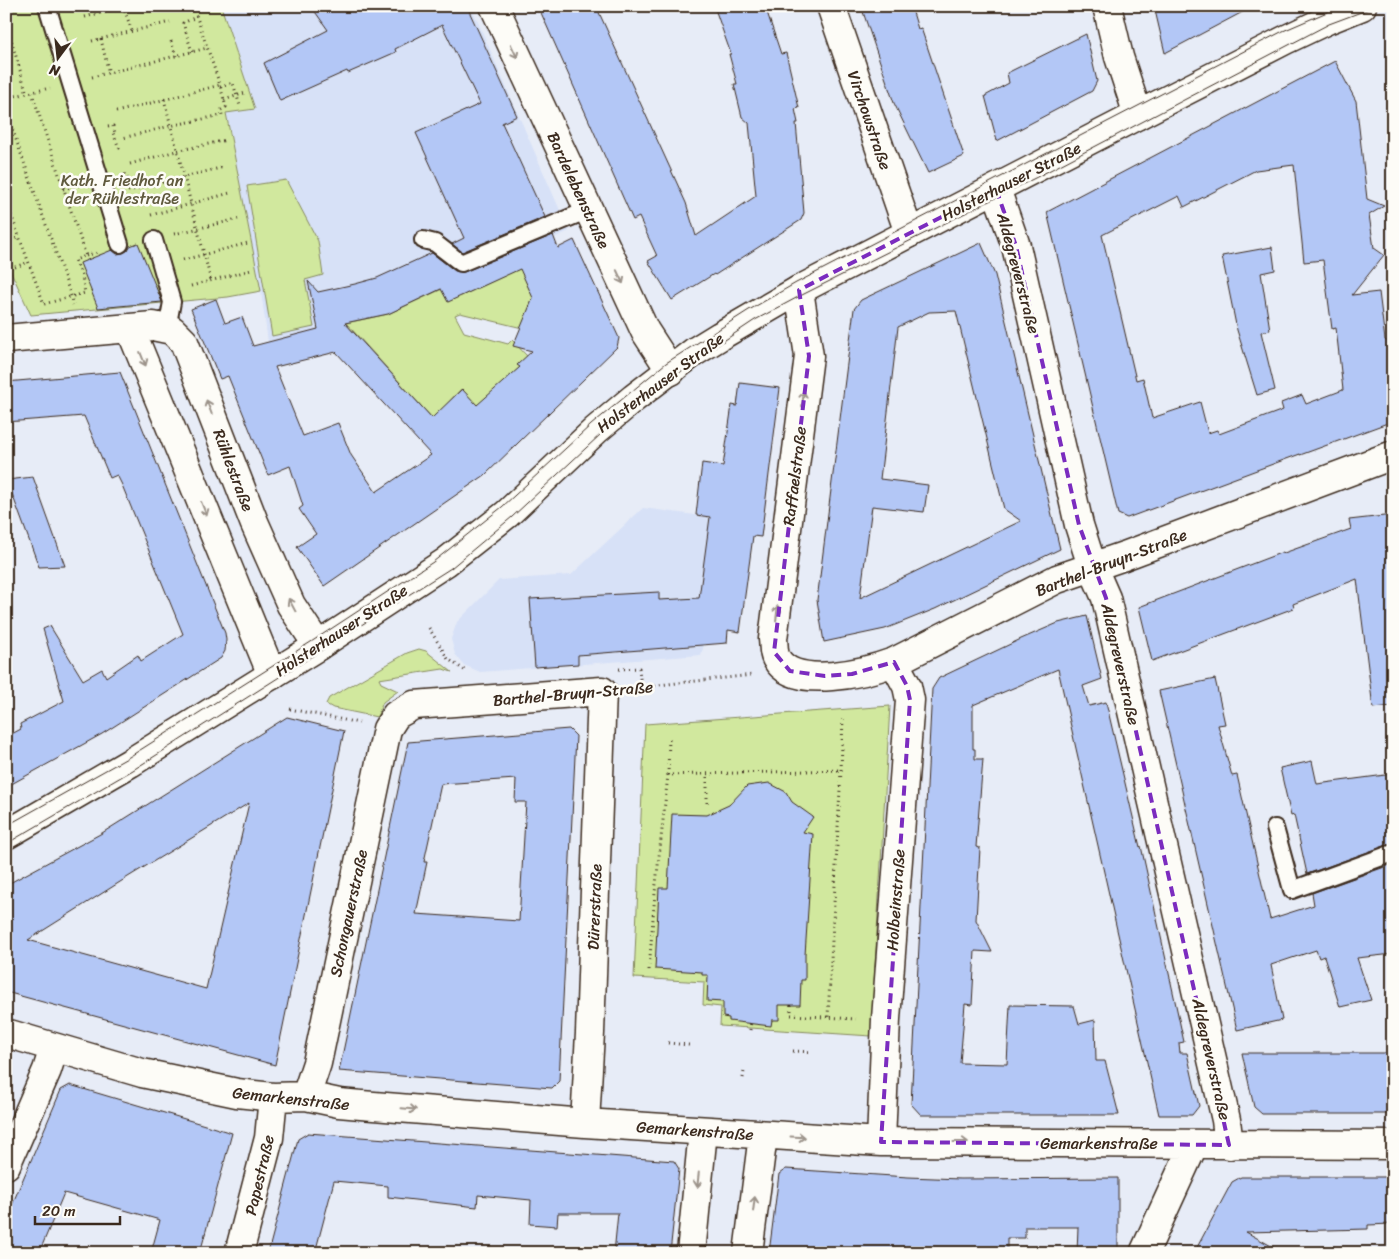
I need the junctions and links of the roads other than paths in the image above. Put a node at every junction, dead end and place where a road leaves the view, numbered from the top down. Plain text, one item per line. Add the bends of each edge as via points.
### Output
1 (47, 6) edge
2 (494, 6) edge
3 (831, 6) edge
4 (1107, 6) edge
5 (1362, 6) edge
6 (1138, 115) junction
7 (996, 189) junction
8 (588, 210) junction
9 (909, 233) junction
10 (154, 240) dead end
11 (423, 240) dead end
12 (120, 244) dead end
13 (799, 290) junction
14 (130, 328) junction
15 (167, 329) junction
16 (6, 339) edge
17 (671, 370) junction
18 (1393, 455) edge
19 (1092, 566) junction
20 (318, 646) junction
21 (894, 662) junction
22 (767, 668) joint
23 (272, 675) junction
24 (602, 691) joint
25 (387, 729) joint
26 (1276, 828) dead end
27 (6, 835) edge
28 (1393, 853) edge
29 (6, 1033) edge
30 (54, 1048) junction
31 (306, 1096) junction
32 (273, 1097) junction
33 (585, 1123) junction
34 (703, 1131) junction
35 (763, 1135) junction
36 (881, 1142) junction
37 (1194, 1144) junction
38 (1230, 1145) junction
39 (1393, 1145) edge
40 (6, 1166) edge
41 (240, 1253) edge
42 (691, 1253) edge
43 (748, 1253) edge
44 (1144, 1253) edge

1 - 12 lane
2 -> 8 street, Bardelebenstraße
3 - 9 street, Virchowstraße
4 - 6 street
5 - 6 street, Holsterhauser Straße via 1295,35
6 - 7 street, Holsterhauser Straße
7 - 9 street, Holsterhauser Straße
7 - 19 street, Aldegreverstraße via 1016,246 1079,525
8 - 11 lane via 462,263 435,244
8 -> 17 street, Bardelebenstraße via 646,331
9 - 13 street, Holsterhauser Straße
10 - 15 lane via 172,302
13 - 17 street, Holsterhauser Straße via 694,352
22 -> 13 street, Raffaelstraße via 774,652 773,639 809,356
14 - 15 street via 153,326
14 - 16 street
14 -> 23 street
20 -> 15 street, Rühlestraße via 291,606 254,522 184,342
17 - 20 street, Holsterhauser Straße via 596,430 467,546
18 - 19 street, Barthel-Bruyn-Straße
19 - 21 street, Barthel-Bruyn-Straße via 1057,579
19 - 38 street, Aldegreverstraße via 1106,598
20 - 23 street, Holsterhauser Straße
21 - 22 street, Barthel-Bruyn-Straße via 852,674 826,676
21 - 36 street, Holbeinstraße via 907,686 910,700 886,1019
23 - 27 street, Holsterhauser Straße
24 - 25 street, Barthel-Bruyn-Straße via 414,705 396,715
24 - 33 street, Dürerstraße
25 - 31 street, Schongauerstraße via 317,1063
26 - 28 lane via 1292,890
29 - 30 street, Gemarkenstraße
30 - 32 street, Gemarkenstraße via 142,1073 237,1093
30 - 40 street
31 - 32 street, Gemarkenstraße
31 -> 33 street, Gemarkenstraße via 339,1103
32 - 41 street, Papestraße via 269,1138
33 - 34 street, Gemarkenstraße
34 - 35 street, Gemarkenstraße
34 -> 42 street
35 -> 36 street, Gemarkenstraße
43 -> 35 street
36 -> 37 street, Gemarkenstraße
37 - 38 street, Gemarkenstraße
37 - 44 street
38 - 39 street, Gemarkenstraße

